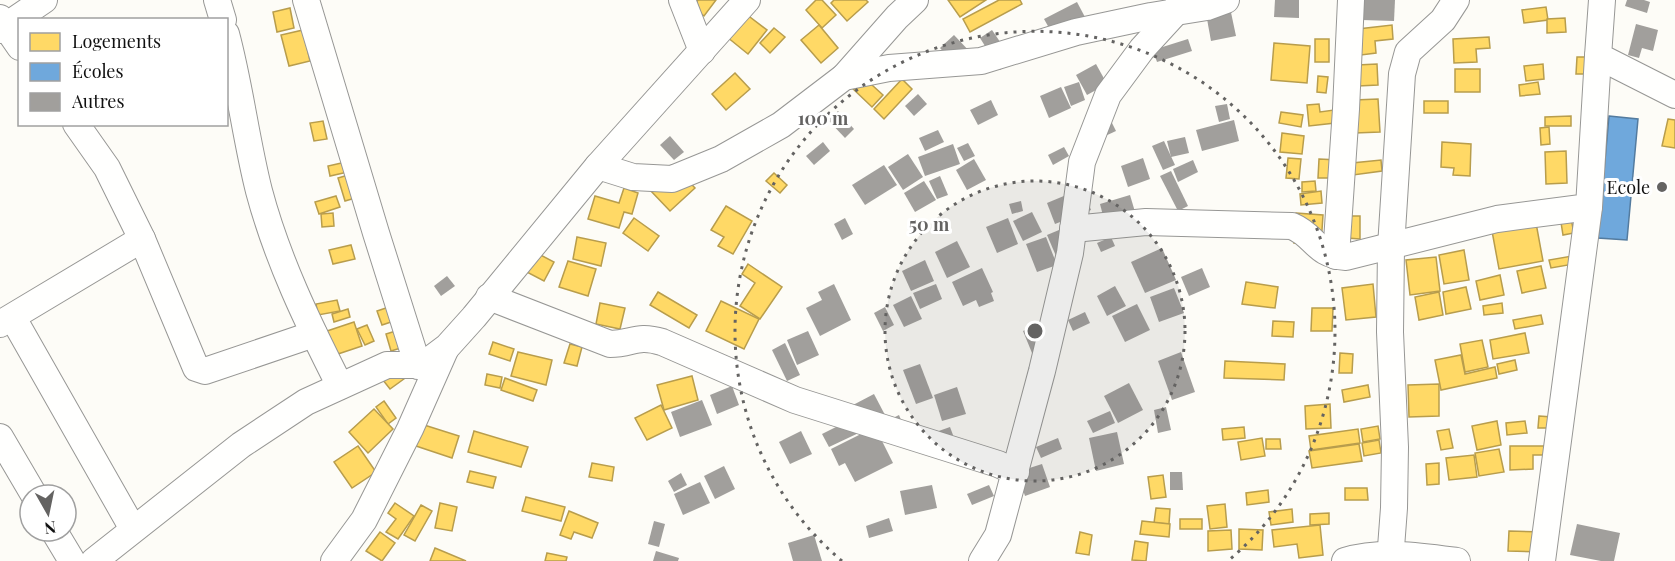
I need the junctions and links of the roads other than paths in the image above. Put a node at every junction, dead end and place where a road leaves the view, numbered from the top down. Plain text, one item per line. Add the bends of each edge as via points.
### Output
1 (44, 0) edge
2 (217, 0) edge
3 (306, 0) edge
4 (682, 0) edge
5 (747, 0) edge
6 (915, 0) edge
7 (1226, 0) edge
8 (1351, 0) edge
9 (1456, 0) edge
10 (1602, 0) edge
11 (1177, 7) edge
12 (22, 18) edge
13 (222, 18) edge
14 (18, 21) edge
15 (6, 31) edge
16 (228, 44) edge
17 (702, 51) junction
18 (1598, 56) junction
19 (844, 77) junction
20 (1675, 95) edge
21 (77, 126) edge
22 (598, 166) junction
23 (1589, 207) junction
24 (1073, 229) junction
25 (142, 238) junction
26 (1391, 247) junction
27 (1336, 256) junction
28 (489, 297) junction
29 (6, 321) edge
30 (314, 334) junction
31 (447, 347) junction
32 (418, 366) junction
33 (339, 386) junction
34 (0, 436) edge
35 (1016, 472) junction
36 (27, 483) edge
37 (133, 529) junction
38 (61, 543) edge
39 (1390, 558) edge
40 (72, 561) edge
41 (94, 561) edge
42 (334, 561) edge
43 (982, 561) edge
44 (1345, 561) edge
45 (1457, 561) edge
46 (1542, 561) edge

1 - 12 street
2 - 13 street
3 - 32 street
4 - 17 street
5 - 17 street
6 - 19 street
7 - 11 street via 1207,7
8 - 27 street
9 - 26 street via 1443,20 1408,52 1405,63
10 - 18 street
11 - 19 street via 981,61 889,68
11 - 24 street via 1108,95 1082,162
14 - 15 street
16 - 30 street via 259,191 275,244
17 - 22 street
18 - 20 street
18 - 23 street
19 - 22 street via 781,124 721,159 672,179 633,177
21 - 25 street via 107,168
22 - 28 street
23 - 26 street via 1497,219
23 - 46 street
24 - 27 street via 1146,222 1292,226 1303,230 1321,250
24 - 35 street via 1058,307
25 - 29 street
25 - 30 street via 196,368 205,371
26 - 27 street
26 - 39 street via 1395,447
28 - 31 street
28 - 35 street via 610,344 640,338 662,342 795,400
29 - 37 street
30 - 33 street
31 - 32 street
31 - 42 street via 364,520
32 - 33 street via 387,365
33 - 37 street via 306,402 241,445
34 - 36 street
35 - 43 street via 998,535
37 - 41 street
38 - 40 street
39 - 44 street via 1362,556
39 - 45 street

